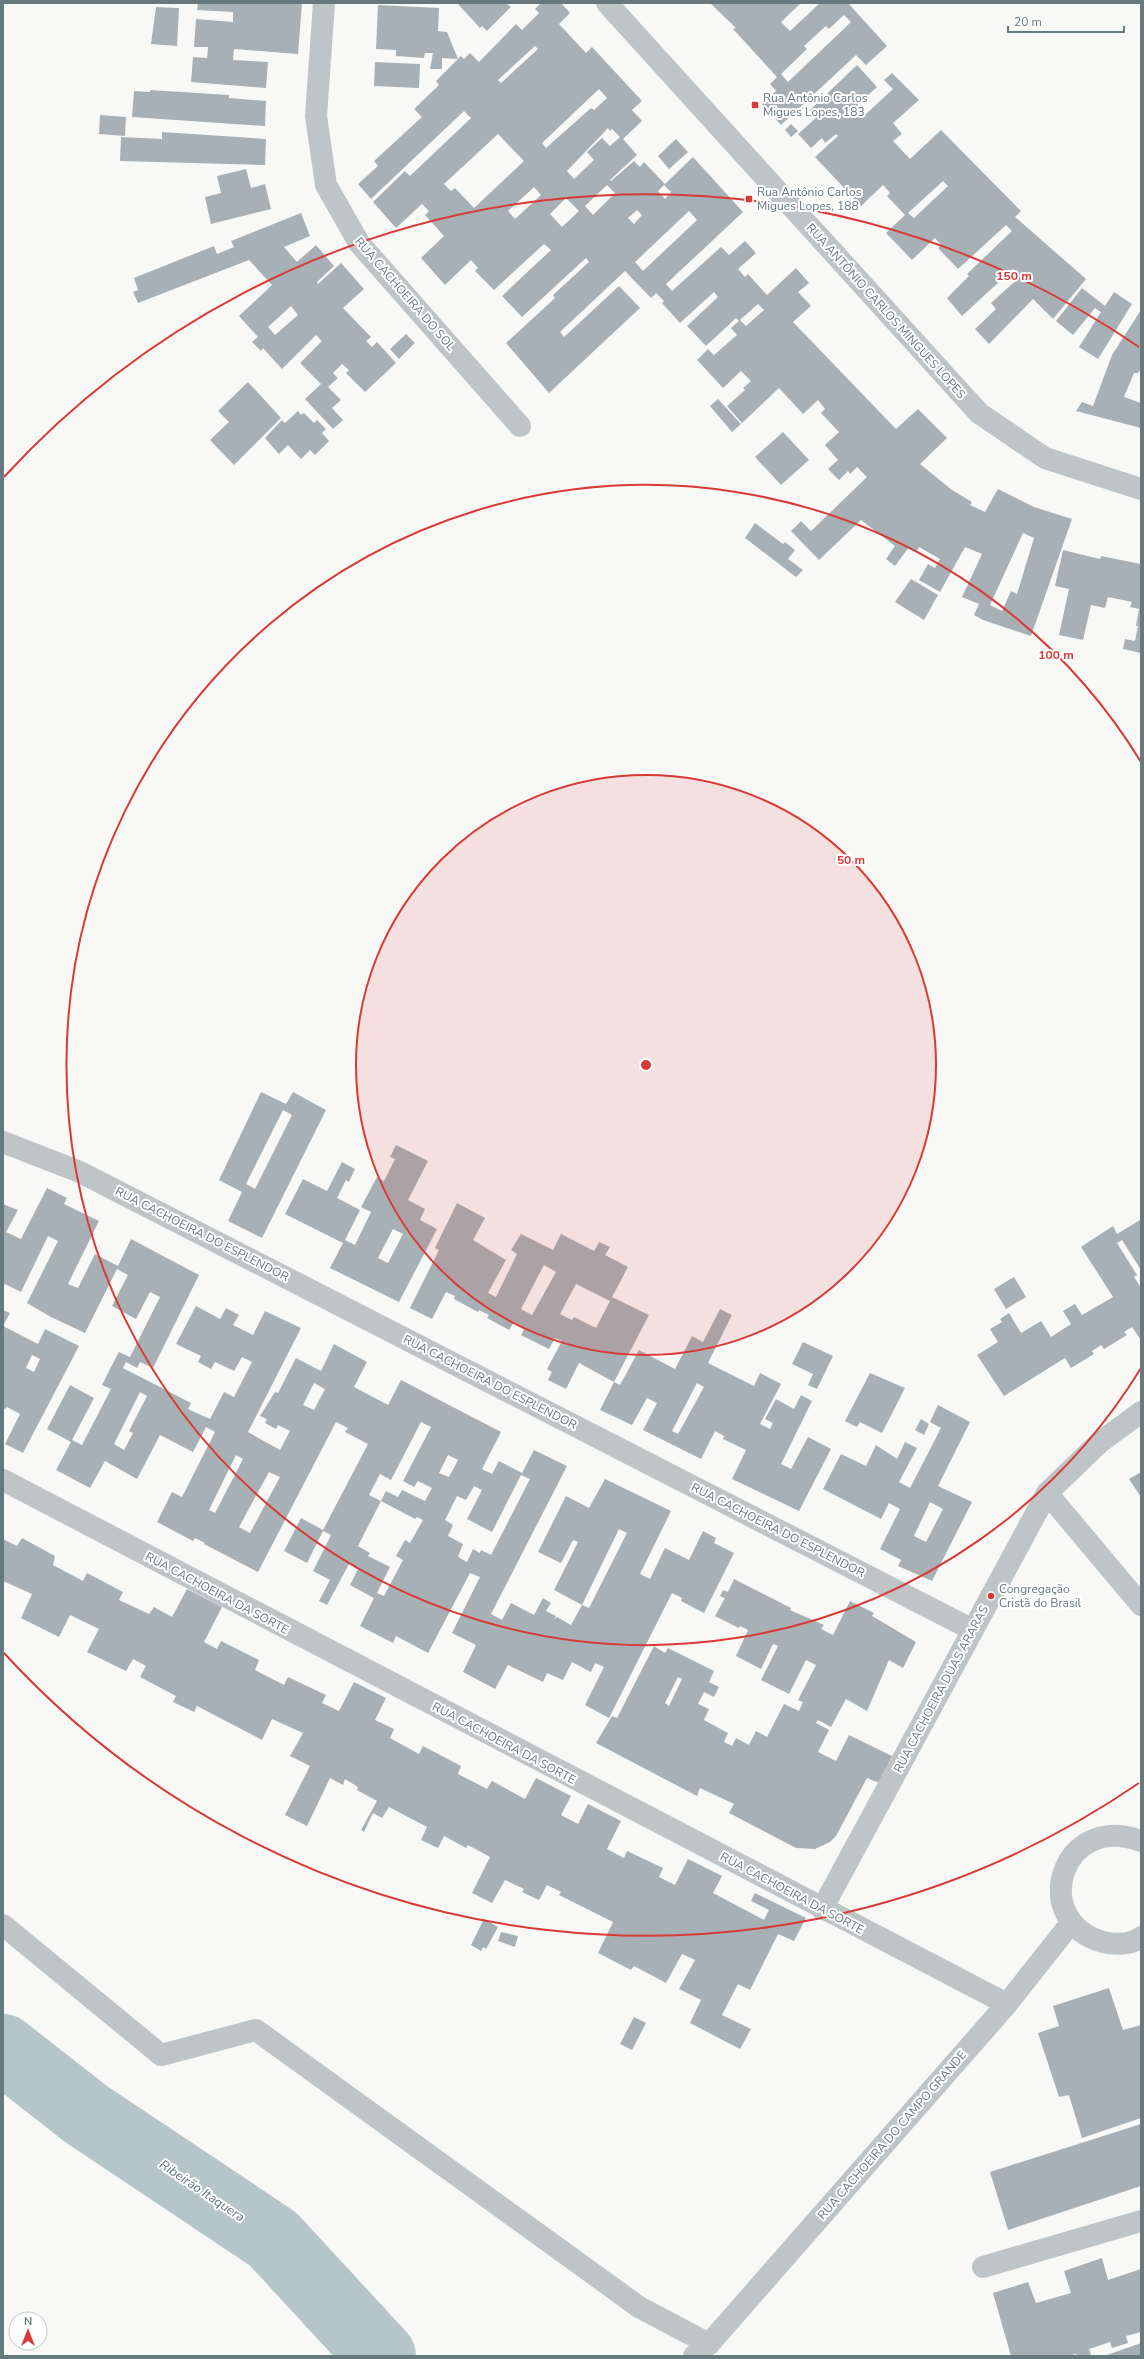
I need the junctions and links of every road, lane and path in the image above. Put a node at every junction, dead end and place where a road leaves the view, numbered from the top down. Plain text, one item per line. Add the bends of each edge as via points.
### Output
1 (324, 3) edge
2 (608, 3) edge
3 (520, 426) dead end
4 (1141, 489) edge
5 (3, 1142) edge
6 (1141, 1412) edge
7 (3, 1480) edge
8 (1047, 1493) junction
9 (1141, 1605) edge
10 (973, 1630) junction
11 (1141, 1841) edge
12 (822, 1909) junction
13 (1071, 1923) junction
14 (3, 1925) edge
15 (1140, 1941) edge
16 (1006, 2004) junction
17 (1141, 2221) edge
18 (983, 2267) dead end
19 (702, 2350) edge

1 - 3 street, RUA CACHOEIRA DO SOL via 316,116 326,185 359,243
2 - 4 street, RUA ANTÔNIO CARLOS MINGUES LOPES via 979,413 1045,458
5 - 10 street, RUA CACHOEIRA DO ESPLENDOR via 80,1172
6 - 8 street, RUA CACHOEIRA DUAS ARARAS via 1099,1443
7 - 12 street, RUA CACHOEIRA DA SORTE
8 - 9 street
8 - 10 street, RUA CACHOEIRA DUAS ARARAS
10 - 12 street, RUA CACHOEIRA DUAS ARARAS
11 - 13 street via 1117,1834 1092,1839 1073,1854 1062,1876 1061,1900
12 - 16 street, RUA CACHOEIRA DA SORTE
13 - 15 street via 1090,1938 1114,1945
13 - 16 street, RUA CACHOEIRA DO CAMPO GRANDE
14 - 19 street via 161,2055 256,2030
16 - 19 street, RUA CACHOEIRA DO CAMPO GRANDE
17 - 18 street

